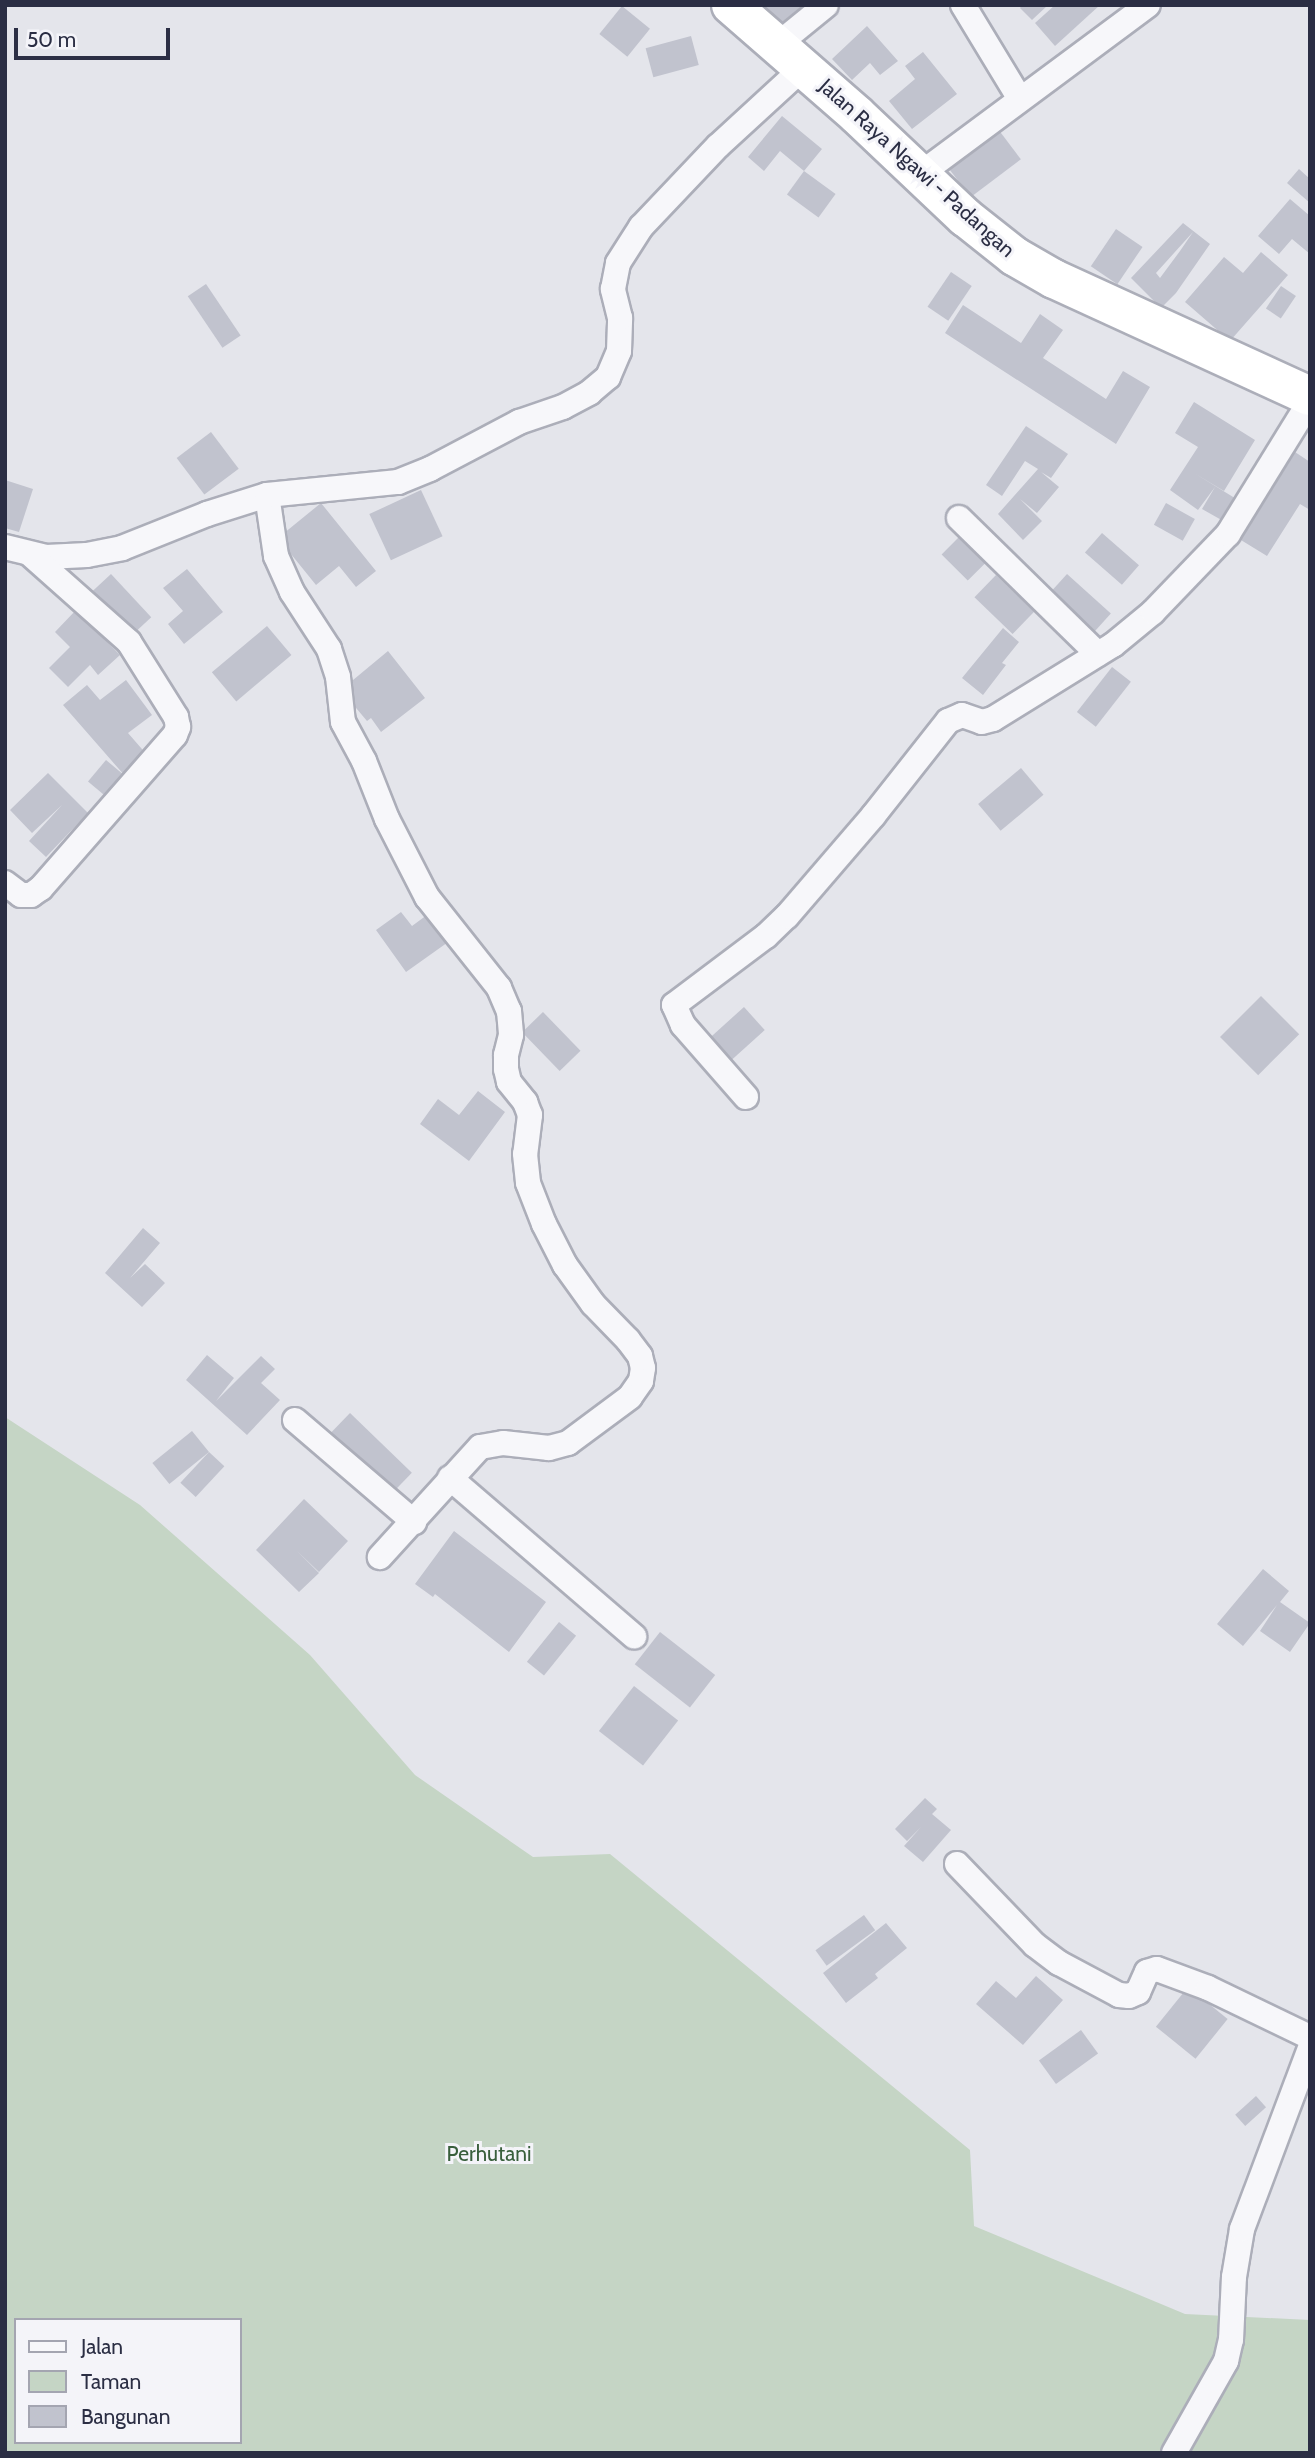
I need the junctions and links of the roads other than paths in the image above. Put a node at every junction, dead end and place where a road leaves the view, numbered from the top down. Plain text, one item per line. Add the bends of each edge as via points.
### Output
1 (731, 5) edge
2 (826, 5) edge
3 (963, 5) edge
4 (1148, 5) edge
5 (791, 56) junction
6 (1020, 99) junction
7 (919, 175) junction
8 (1310, 396) edge
9 (1310, 401) edge
10 (267, 495) junction
11 (959, 518) dead end
12 (5, 547) edge
13 (30, 554) junction
14 (1098, 654) junction
15 (5, 883) edge
16 (746, 1097) dead end
17 (295, 1420) dead end
18 (450, 1478) junction
19 (414, 1522) junction
20 (380, 1557) dead end
21 (634, 1636) dead end
22 (957, 1864) dead end
23 (1310, 2037) edge
24 (1310, 2048) edge
25 (1174, 2453) edge

1 - 5 highway, Jalan Raya Ngawi - Padangan
2 - 5 street
3 - 6 street
4 - 6 street
5 - 7 highway, Jalan Raya Ngawi - Padangan
5 - 10 street via 718,146 641,227 618,264 613,289 620,318 619,351 608,377 589,393 398,482
6 - 7 street
7 - 8 highway, Jalan Raya Ngawi - Padangan via 1014,256 1054,279
9 - 14 street via 1242,516 1214,552 1138,625
10 - 13 street via 122,548 46,557
10 - 18 street via 276,556 292,592 329,649 338,677 343,722 387,819 427,897 499,988 509,1011 506,1069 530,1115 525,1154 528,1183 544,1224 565,1265 593,1304 628,1340 643,1368 641,1381 630,1396 568,1443 549,1448 503,1443 480,1447
11 - 14 street
12 - 13 street
13 - 15 street via 129,642 178,727 41,888 20,895
14 - 16 street via 993,719 982,722 962,715 948,720 787,916 677,1001 676,1015
17 - 19 street
18 - 19 street
18 - 21 street
19 - 20 street
22 - 23 street via 1035,1945 1119,1995 1138,1992 1147,1972 1157,1969
24 - 25 street via 1242,2229 1226,2361

